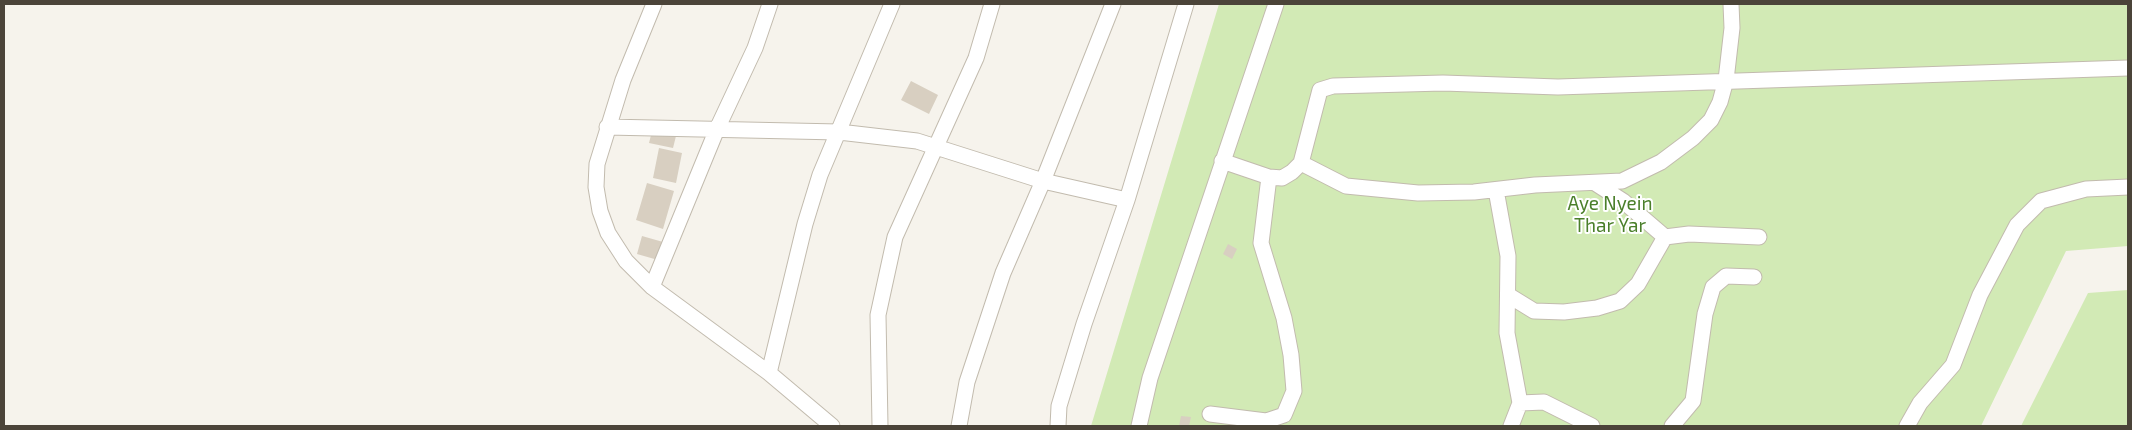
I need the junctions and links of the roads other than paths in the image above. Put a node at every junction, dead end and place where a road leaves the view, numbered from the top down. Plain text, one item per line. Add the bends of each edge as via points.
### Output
1 (654, 4) edge
2 (770, 4) edge
3 (892, 4) edge
4 (992, 4) edge
5 (1114, 4) edge
6 (1186, 4) edge
7 (1276, 4) edge
8 (1731, 4) edge
9 (2128, 68) edge
10 (1726, 80) junction
11 (607, 127) junction
12 (717, 129) junction
13 (838, 132) junction
14 (938, 146) junction
15 (1222, 161) junction
16 (1301, 163) junction
17 (1269, 177) junction
18 (1043, 181) junction
19 (1596, 183) junction
20 (2128, 186) edge
21 (1496, 190) junction
22 (1127, 200) junction
23 (1665, 237) junction
24 (1759, 237) dead end
25 (1754, 277) dead end
26 (652, 287) junction
27 (1508, 295) junction
28 (769, 373) junction
29 (1520, 403) junction
30 (1210, 414) dead end
31 (832, 426) edge
32 (880, 426) edge
33 (959, 426) edge
34 (1058, 426) edge
35 (1139, 426) edge
36 (1511, 426) edge
37 (1592, 426) edge
38 (1672, 426) edge
39 (1907, 426) edge

1 - 11 street
2 - 12 street via 755,48
3 - 13 street
4 - 14 street via 976,58 948,116
5 - 18 street
6 - 22 street
7 - 15 street
8 - 10 street via 1732,28
9 - 10 street
10 - 16 street via 1558,86 1443,83 1333,86 1320,90
10 - 19 street via 1711,120 1693,138 1661,162 1622,181
11 - 12 street
11 - 26 street via 597,164 600,212 608,234 626,262
12 - 13 street
12 - 26 street
13 - 14 street
13 - 28 street via 805,224
14 - 18 street
14 - 32 street via 895,238 878,314
15 - 17 street
15 - 35 street via 1150,378
16 - 17 street via 1282,178
16 - 21 street via 1346,186 1418,193
17 - 30 street via 1260,243 1284,318 1294,392 1284,415 1266,421
18 - 22 street
18 - 33 street via 1003,273 967,382
19 - 21 street
19 - 23 street
20 - 39 street via 2086,189 2041,201 2017,225 1980,295 1953,364 1920,403
21 - 27 street via 1508,256
22 - 34 street via 1084,324 1060,406
23 - 24 street via 1689,234
23 - 27 street via 1638,284 1620,300 1597,308 1534,311
25 - 38 street via 1726,276 1713,287 1705,314 1693,401
26 - 28 street
27 - 29 street via 1507,333
28 - 31 street
29 - 36 street
29 - 37 street via 1544,402

